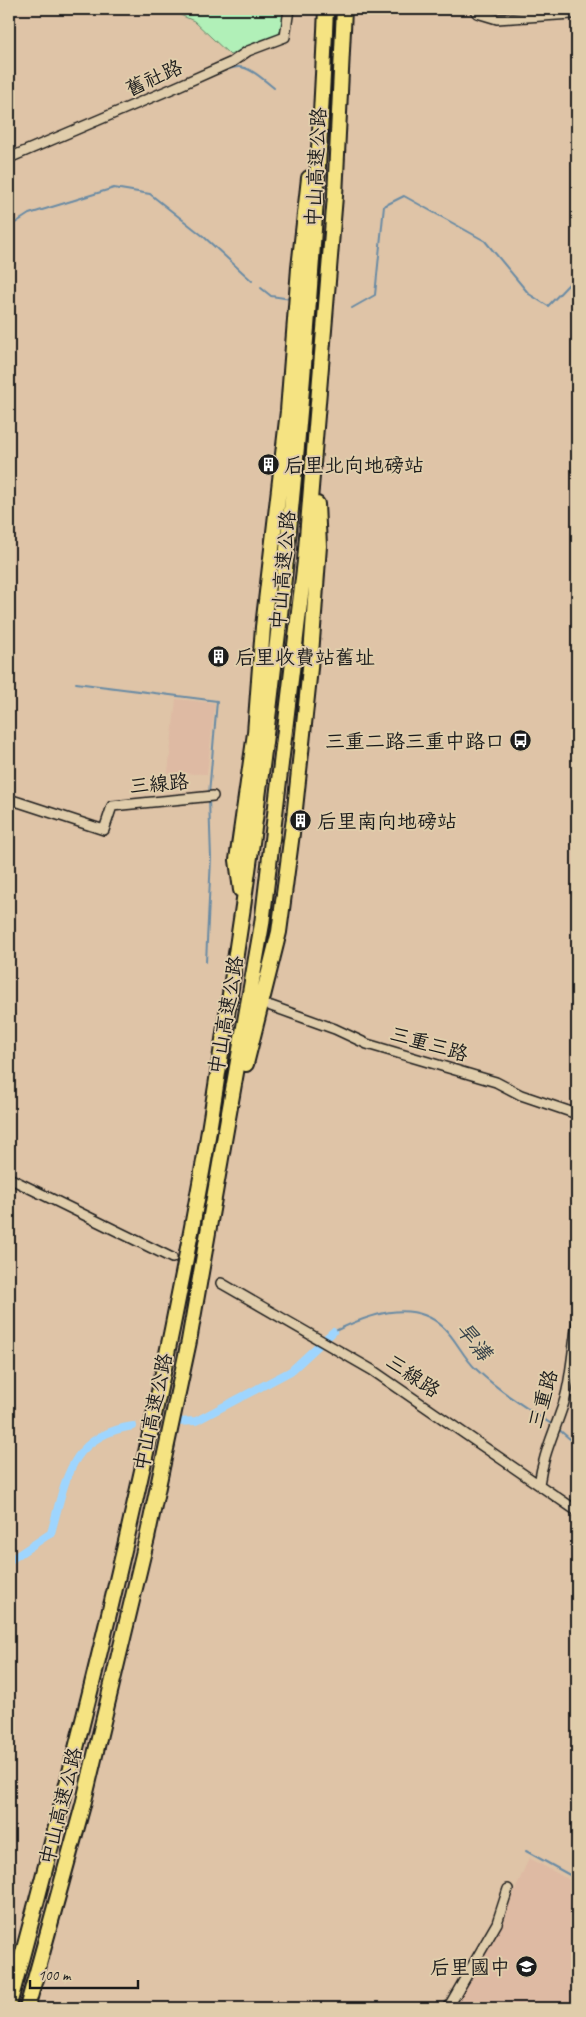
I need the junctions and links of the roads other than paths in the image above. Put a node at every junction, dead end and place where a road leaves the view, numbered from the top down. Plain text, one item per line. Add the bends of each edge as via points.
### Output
1 (289, 9) edge
2 (326, 9) edge
3 (344, 9) edge
4 (474, 9) edge
5 (577, 12) edge
6 (9, 158) edge
7 (214, 796) dead end
8 (9, 799) edge
9 (271, 1006) dead end
10 (577, 1114) edge
11 (9, 1178) edge
12 (172, 1258) dead end
13 (221, 1283) dead end
14 (577, 1323) edge
15 (539, 1484) junction
16 (577, 1511) edge
17 (508, 1889) dead end
18 (9, 2005) edge
19 (27, 2008) edge
20 (448, 2008) edge

1 - 6 street, 舊社路 via 285,37
2 - 18 highway, 中山高速公路 via 299,444 277,653 244,908 203,1170 146,1455 63,1805
3 - 19 highway, 中山高速公路 via 334,196 314,447 295,654 262,924 189,1341 147,1538 83,1805
4 - 5 street via 497,19
7 - 8 street, 三線路 via 112,806 104,830
9 - 10 street, 三重三路 via 367,1044 496,1082 521,1095
11 - 12 street
13 - 15 street, 三線路 via 372,1370
14 - 15 street, 三重路 via 561,1414 542,1459
15 - 16 street, 三線路
17 - 20 street via 497,1923

